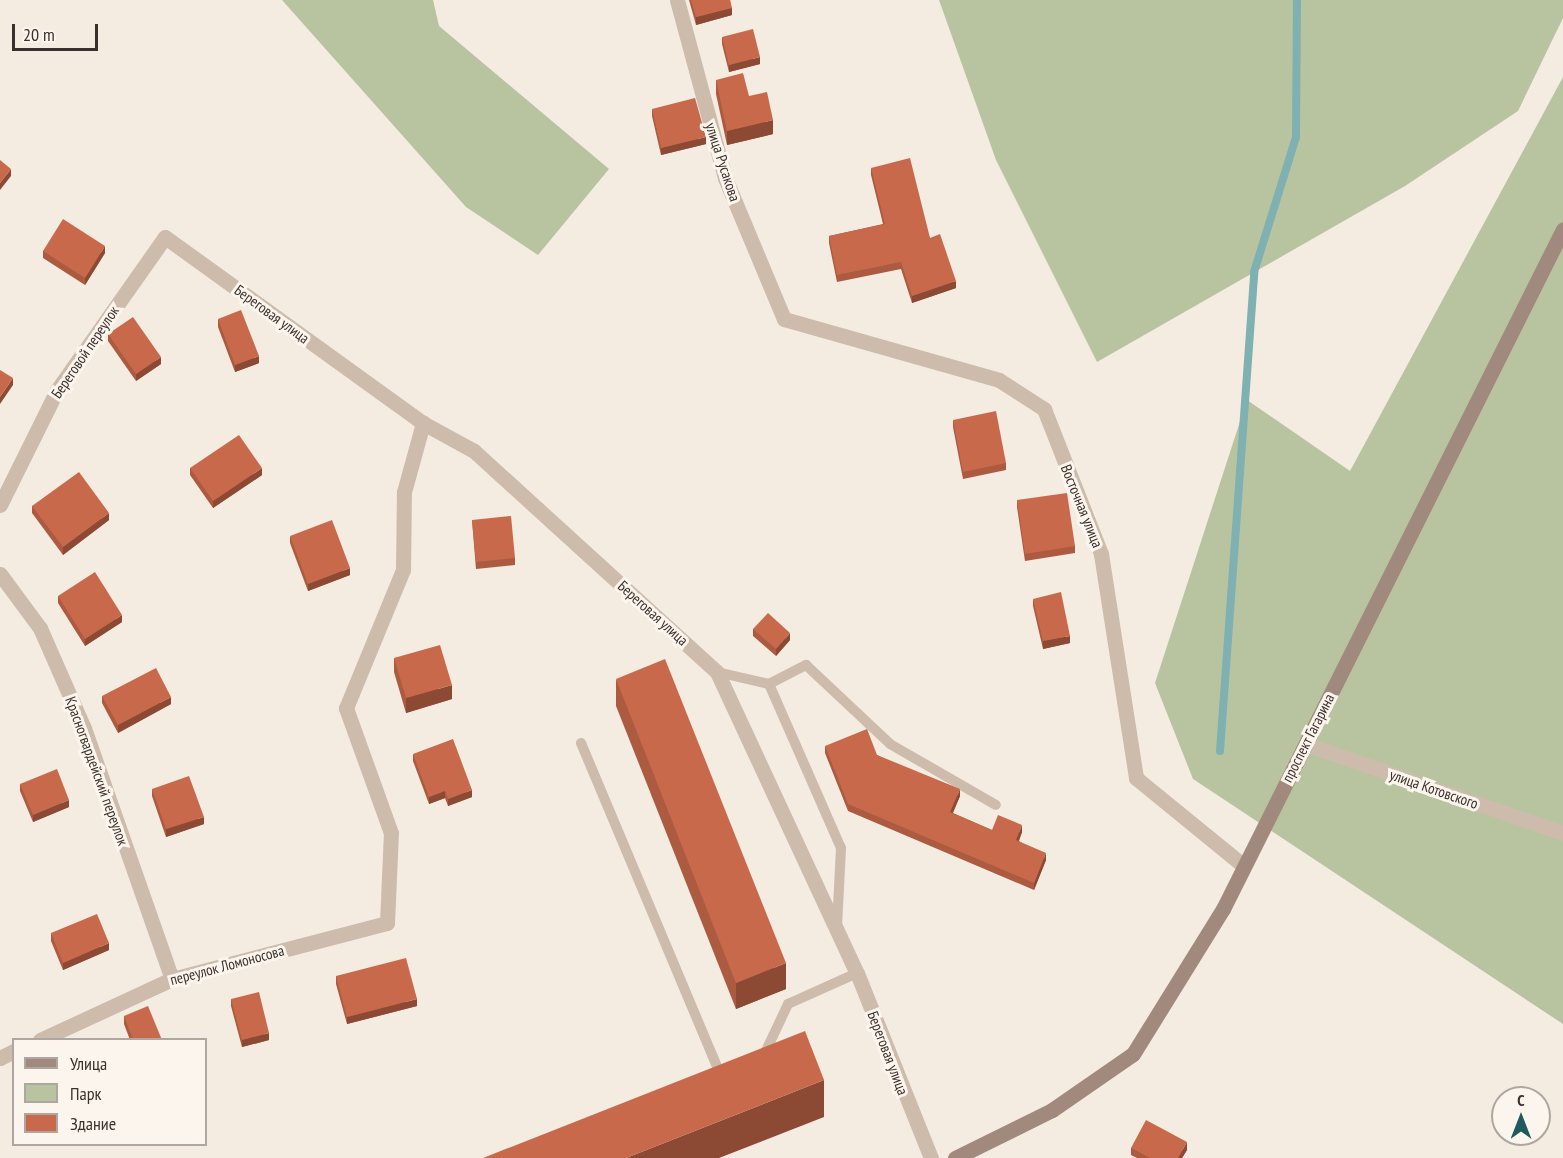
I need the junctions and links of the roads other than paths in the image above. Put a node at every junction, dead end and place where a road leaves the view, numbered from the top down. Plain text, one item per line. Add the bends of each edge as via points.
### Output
1 (676, 0) edge
2 (1563, 230) edge
3 (165, 237) joint
4 (784, 319) joint
5 (423, 423) junction
6 (0, 505) edge
7 (0, 574) edge
8 (717, 672) junction
9 (770, 684) junction
10 (581, 742) dead end
11 (1305, 744) junction
12 (996, 805) dead end
13 (1563, 833) edge
14 (1244, 866) junction
15 (837, 930) junction
16 (857, 973) junction
17 (171, 979) junction
18 (44, 1038) edge
19 (752, 1061) edge
20 (709, 1078) edge
21 (931, 1158) edge
22 (955, 1158) edge

1 - 4 street, улица Русакова via 725,178
2 - 11 main road, проспект Гагарина
3 - 5 street, Береговая улица
3 - 6 street, Береговой переулок via 57,390
4 - 14 street, Восточная улица via 999,380 1044,409 1101,554 1136,778
5 - 8 street, Береговая улица via 474,451
5 - 17 street, переулок Ломоносова via 404,492 403,570 346,708 391,833 387,923
7 - 17 street, Красногвардейский переулок via 40,628 84,728
8 - 9 lane
8 - 15 street, Береговая улица
9 - 12 lane via 806,665 890,744
9 - 15 lane via 841,849
10 - 20 lane via 725,1072
11 - 13 street, улица Котовского
11 - 14 main road, проспект Гагарина
14 - 22 main road, проспект Гагарина via 1133,1054 1052,1110
15 - 16 street, Береговая улица
16 - 19 lane via 788,1004 763,1056
16 - 21 street, Береговая улица
17 - 18 street, переулок Ломоносова

